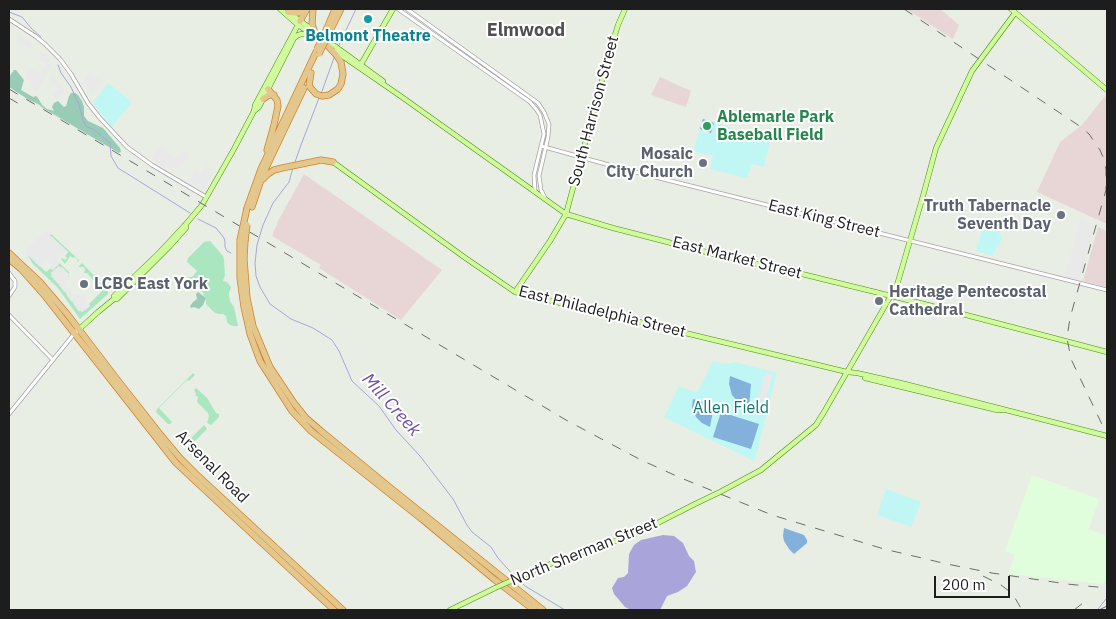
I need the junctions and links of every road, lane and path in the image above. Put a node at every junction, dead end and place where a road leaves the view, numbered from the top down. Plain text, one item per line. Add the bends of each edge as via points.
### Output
1 (306, 9) edge
2 (313, 9) edge
3 (393, 9) edge
4 (398, 9) edge
5 (408, 9) edge
6 (625, 9) edge
7 (1010, 9) edge
8 (284, 10) edge
9 (339, 10) edge
10 (1015, 13) junction
11 (9, 19) edge
12 (300, 24) junction
13 (315, 34) junction
14 (293, 39) junction
15 (330, 47) joint
16 (318, 53) junction
17 (339, 53) junction
18 (360, 67) junction
19 (310, 73) junction
20 (268, 89) junction
21 (1107, 90) edge
22 (274, 95) junction
23 (263, 99) junction
24 (254, 110) junction
25 (541, 146) junction
26 (546, 148) junction
27 (581, 158) junction
28 (333, 162) joint
29 (261, 170) junction
30 (258, 187) junction
31 (535, 191) junction
32 (206, 197) junction
33 (545, 199) junction
34 (249, 209) junction
35 (565, 216) junction
36 (243, 240) junction
37 (911, 241) junction
38 (9, 253) edge
39 (9, 259) edge
40 (9, 273) edge
41 (1107, 290) edge
42 (515, 292) junction
43 (9, 296) edge
44 (892, 296) junction
45 (9, 315) edge
46 (77, 331) junction
47 (1107, 352) edge
48 (53, 360) junction
49 (848, 372) junction
50 (9, 414) edge
51 (1107, 436) edge
52 (334, 610) edge
53 (343, 610) edge
54 (450, 610) edge
55 (534, 610) edge
56 (543, 610) edge

1 - 8 highway via 298,13
1 - 12 highway
2 - 13 highway
3 - 18 main road
4 - 25 street via 530,102 543,124
5 - 26 street via 538,103 549,124
6 - 27 main road, South Harrison Street via 616,30
7 - 10 main road
8 - 12 main road
8 - 12 main road
9 - 16 highway, bridge
10 - 21 main road
10 - 37 main road, North Sherman Street via 972,71 942,134
11 - 32 street via 35,36 60,59 88,103 127,146
12 - 13 main road
12 - 14 main road
12 - 24 main road
13 - 14 main road via 303,33
13 - 15 main road
14 - 20 main road
15 - 17 highway
16 - 19 highway
16 - 29 highway
17 - 18 main road, East Market Street
17 - 19 highway via 343,74 338,89 331,94 316,94 309,86
18 - 31 main road, East Market Street via 386,82
19 - 30 highway
20 - 22 highway
20 - 23 main road
22 - 23 highway
22 - 29 highway via 277,110
23 - 24 main road
24 - 32 main road
25 - 26 street, East King Street
25 - 31 street via 534,175
26 - 27 street, East King Street
26 - 33 street via 539,176
27 - 35 main road, South Harrison Street
27 - 37 street, East King Street
28 - 30 highway via 321,160 274,170
28 - 42 main road, East Philadelphia Street
29 - 34 highway
30 - 34 highway
31 - 33 main road, East Market Street
32 - 46 main road via 193,217 114,296 114,300
33 - 35 main road, East Market Street
34 - 36 highway, bridge
35 - 42 main road, South Harrison Street
35 - 44 main road, East Market Street
36 - 55 highway via 240,278 250,334 260,362 292,411 311,431
36 - 56 highway via 247,298 253,326 270,368 306,418
37 - 41 street, East King Street
37 - 44 main road, North Sherman Street
38 - 46 highway via 40,282
39 - 46 highway
40 - 43 street via 16,287
42 - 49 main road, East Philadelphia Street
44 - 47 main road, East Market Street
44 - 49 main road, North Sherman Street
45 - 48 street
46 - 48 street
46 - 52 highway, Arsenal Road via 176,463
46 - 53 highway, Arsenal Road via 180,458
48 - 50 street
49 - 51 main road, East Philadelphia Street
49 - 54 main road, North Sherman Street, bridge via 816,425 755,473 638,533 560,560

